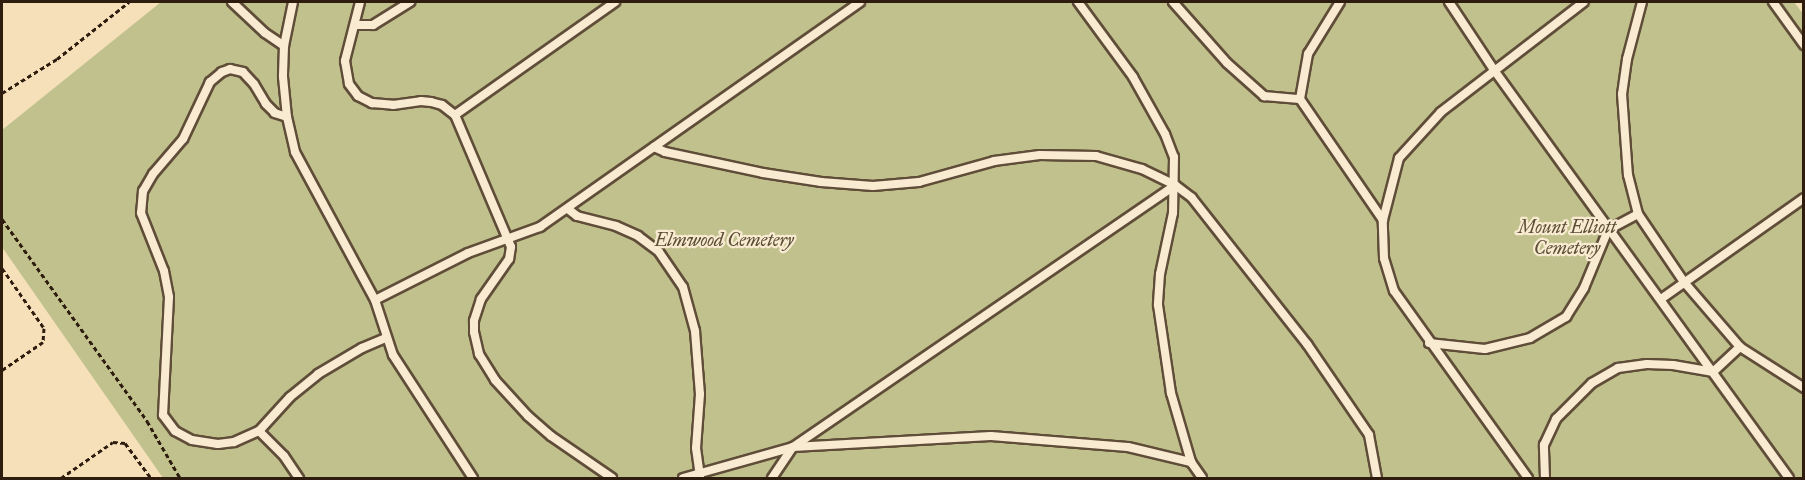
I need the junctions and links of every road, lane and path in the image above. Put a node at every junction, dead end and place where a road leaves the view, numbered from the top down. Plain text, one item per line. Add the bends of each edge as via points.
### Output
1 (129, 2) edge
2 (231, 2) edge
3 (293, 2) edge
4 (360, 2) edge
5 (410, 2) edge
6 (615, 2) edge
7 (860, 2) edge
8 (1078, 2) edge
9 (1173, 2) edge
10 (1341, 2) edge
11 (1449, 2) edge
12 (1584, 2) edge
13 (1642, 2) edge
14 (1773, 2) edge
15 (355, 26) junction
16 (1803, 45) edge
17 (284, 46) junction
18 (1494, 70) junction
19 (2, 93) edge
20 (1300, 99) junction
21 (455, 115) junction
22 (287, 117) junction
23 (654, 147) junction
24 (1175, 185) junction
25 (1803, 198) edge
26 (568, 209) junction
27 (1638, 214) junction
28 (2, 219) edge
29 (1383, 220) junction
30 (1608, 230) junction
31 (507, 239) junction
32 (2, 268) edge
33 (1684, 282) junction
34 (1661, 299) junction
35 (375, 300) junction
36 (386, 338) junction
37 (1430, 343) junction
38 (1740, 347) junction
39 (2, 370) edge
40 (1713, 372) junction
41 (1803, 388) edge
42 (258, 431) junction
43 (793, 447) junction
44 (1191, 462) junction
45 (700, 476) edge
46 (61, 478) edge
47 (151, 478) edge
48 (180, 478) edge
49 (299, 478) edge
50 (473, 478) edge
51 (612, 478) edge
52 (683, 478) edge
53 (772, 478) edge
54 (1202, 478) edge
55 (1377, 478) edge
56 (1528, 478) edge
57 (1545, 478) edge
58 (1789, 478) edge

1 - 19 path via 57,59
2 - 17 lane
3 - 17 lane
4 - 15 lane
5 - 15 lane via 373,25
6 - 21 lane
7 - 23 lane
8 - 24 lane via 1133,77 1165,134 1174,157
9 - 20 lane via 1227,63 1264,96
10 - 20 lane via 1308,54
11 - 18 lane
12 - 18 lane
13 - 27 lane via 1622,94 1628,174
14 - 16 lane
15 - 21 lane via 344,69 358,96 381,105 431,102
17 - 22 lane
18 - 29 lane via 1441,112 1400,158
18 - 30 lane
20 - 29 lane
21 - 31 lane
22 - 35 lane via 303,169
22 - 42 lane via 266,104 243,72 222,72 210,82 183,139 147,183 140,205 168,290 163,415 182,436 204,443 234,442
23 - 24 lane via 764,174 890,186 919,183 994,161 1077,154 1129,164
23 - 26 lane
24 - 43 lane
24 - 44 lane via 1158,305 1172,400
24 - 55 lane via 1201,208 1352,408 1369,435
25 - 33 lane
26 - 31 lane via 540,227
26 - 45 lane via 638,236 667,261 682,287 693,316 696,339 700,394 696,448
27 - 30 lane
27 - 33 lane
28 - 48 path via 147,421
29 - 37 lane via 1384,258 1394,291
30 - 34 lane
30 - 37 lane via 1584,288 1566,316 1530,338 1485,349
31 - 35 lane via 468,253
31 - 51 lane via 511,247 509,259 485,294 474,321 479,354 495,380 528,416
32 - 39 path via 44,328 43,342
33 - 34 lane
33 - 38 lane
34 - 40 lane
35 - 36 lane
36 - 42 lane via 318,374
36 - 50 lane via 393,355
37 - 56 lane
38 - 40 lane
38 - 41 lane
40 - 57 lane via 1647,364 1618,368 1592,383 1556,419 1544,446
40 - 58 lane
42 - 49 lane via 284,456
43 - 44 lane via 991,436 1128,447
43 - 45 lane
43 - 53 lane
44 - 54 lane
45 - 52 lane
46 - 47 path via 112,442 125,443

